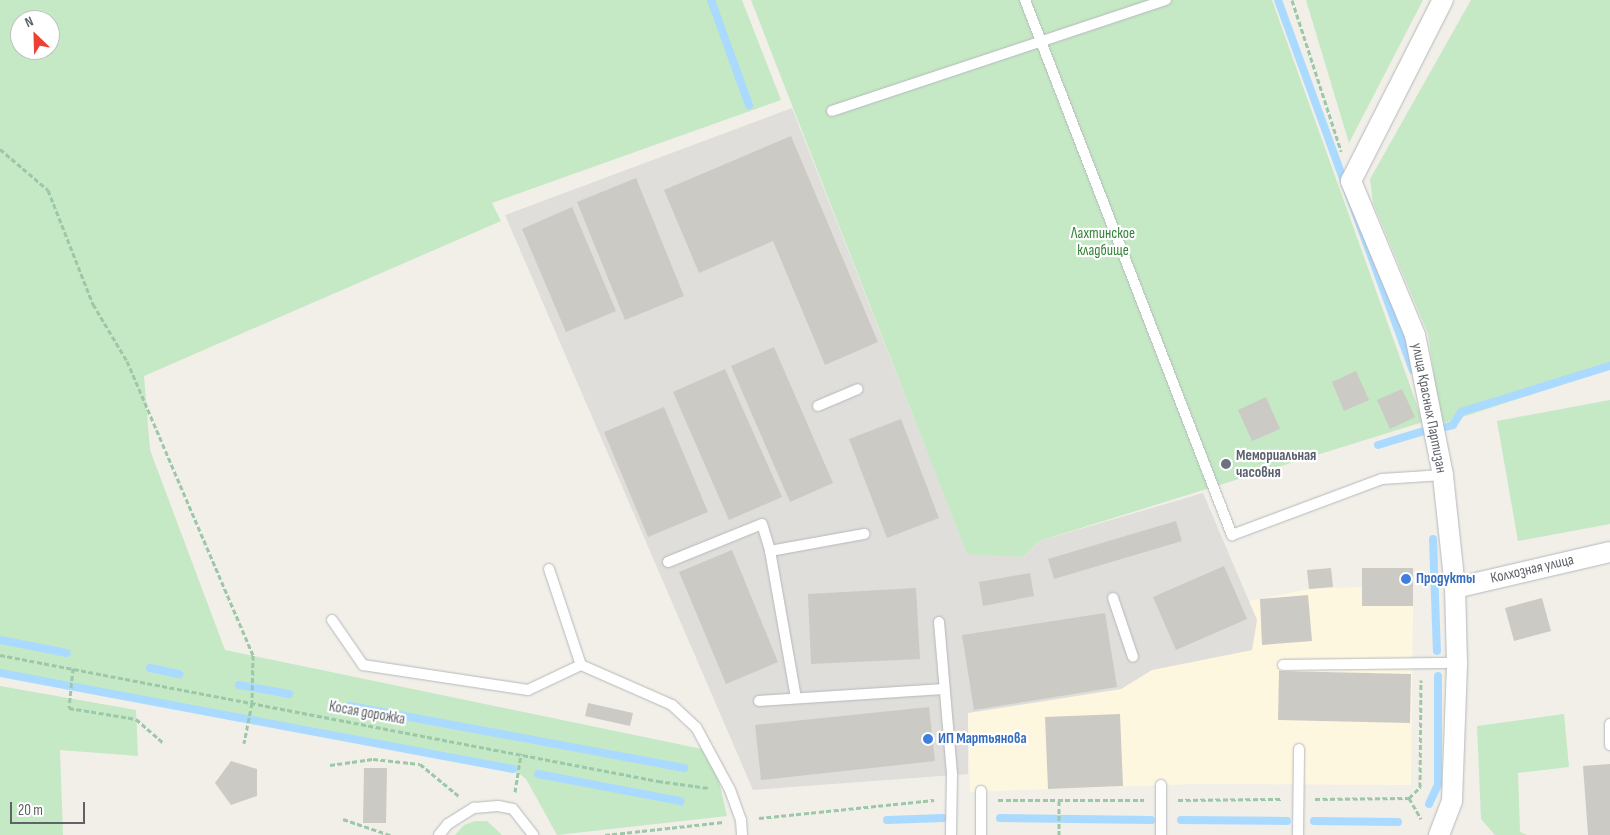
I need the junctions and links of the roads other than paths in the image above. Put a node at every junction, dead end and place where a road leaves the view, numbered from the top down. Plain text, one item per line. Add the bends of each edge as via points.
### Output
1 (1025, 0) edge
2 (1166, 0) edge
3 (1442, 0) edge
4 (1041, 42) junction
5 (832, 111) dead end
6 (858, 389) dead end
7 (818, 406) dead end
8 (1443, 475) junction
9 (864, 534) dead end
10 (770, 552) junction
11 (1610, 552) edge
12 (668, 562) dead end
13 (549, 569) dead end
14 (1455, 588) junction
15 (1113, 598) dead end
16 (332, 620) dead end
17 (939, 622) dead end
18 (1133, 657) dead end
19 (1457, 663) junction
20 (581, 665) junction
21 (1284, 665) dead end
22 (943, 688) junction
23 (796, 698) junction
24 (759, 700) dead end
25 (1610, 724) edge
26 (1610, 744) edge
27 (1299, 750) dead end
28 (1161, 785) dead end
29 (981, 795) road end
30 (1432, 831) edge
31 (438, 835) edge
32 (533, 835) edge
33 (742, 835) edge
34 (951, 835) edge
35 (981, 835) edge
36 (1161, 835) edge
37 (1298, 835) edge

1 - 4 lane
2 - 4 lane
3 - 8 street, улица Красных Партизан via 1351,181 1415,336
4 - 5 lane
4 - 8 lane via 1232,535 1382,479
6 - 7 lane
8 - 14 street, улица Красных Партизан
9 - 10 lane
10 - 12 lane via 762,524
10 - 23 lane
11 - 14 street, Колхозная улица
13 - 20 lane
14 - 19 street, улица Красных Партизан
15 - 18 lane
16 - 20 lane via 363,665 528,690
17 - 22 lane
19 - 21 lane
19 - 30 street, улица Красных Партизан via 1452,801
20 - 33 lane via 672,705 696,727 730,790 741,820
22 - 23 lane
22 - 34 lane
23 - 24 lane
25 - 26 lane
27 - 37 lane
28 - 36 lane
29 - 35 lane
31 - 32 lane via 448,824 474,808 498,806 513,808

